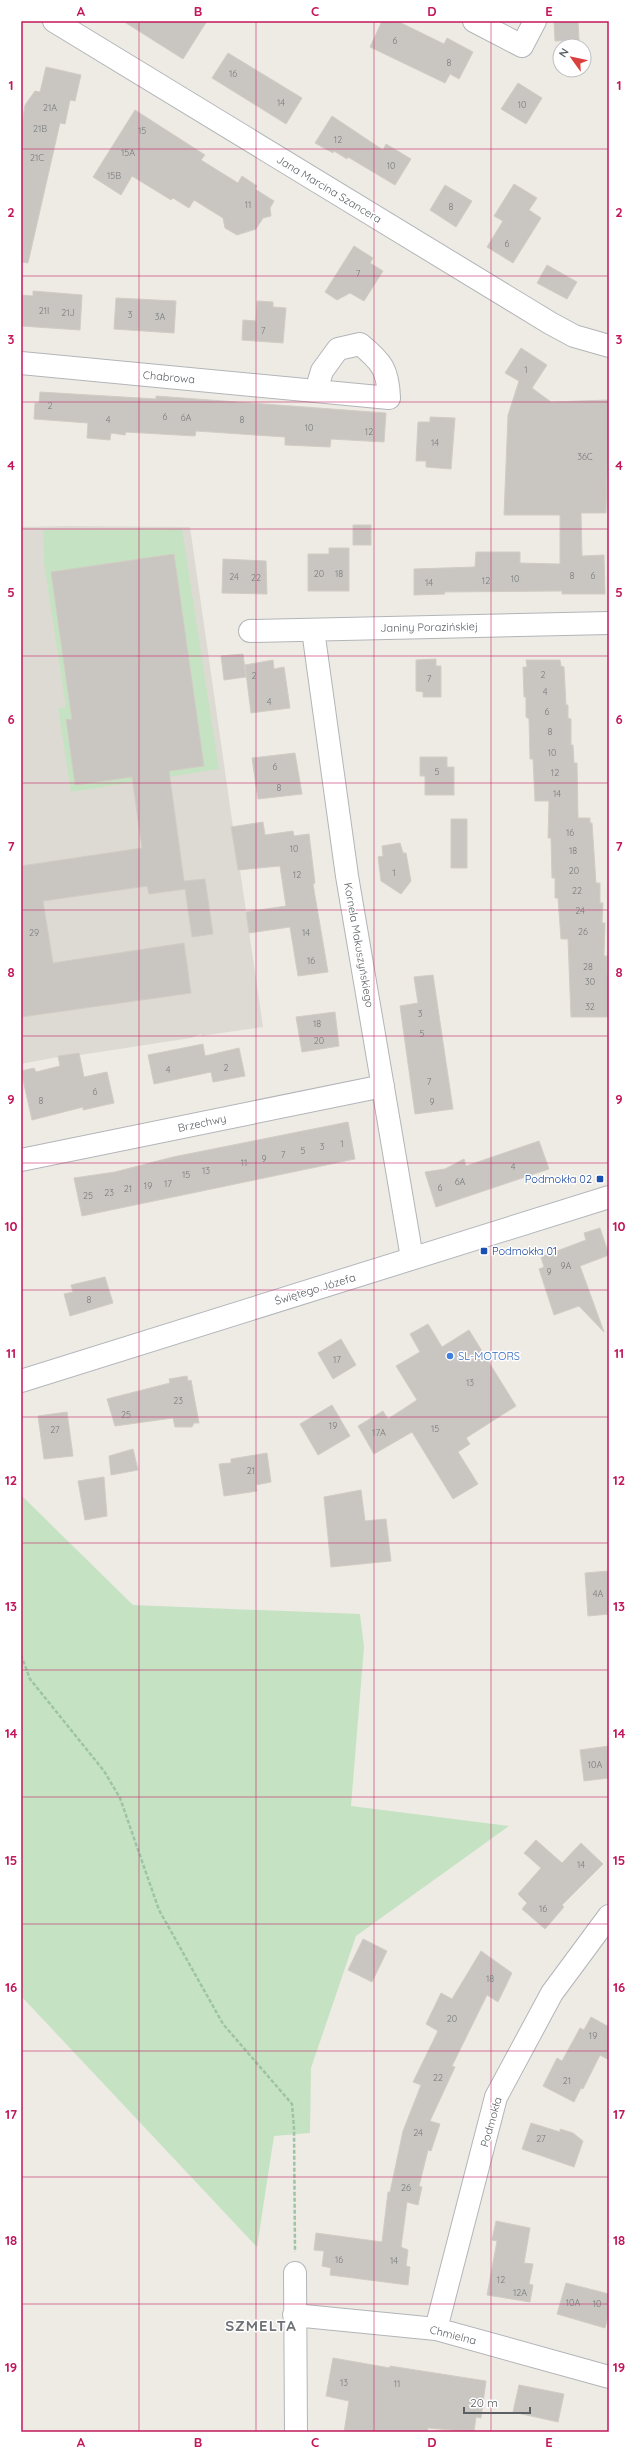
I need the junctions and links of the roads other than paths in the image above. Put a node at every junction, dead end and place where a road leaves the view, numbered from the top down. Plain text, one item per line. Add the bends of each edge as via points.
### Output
1 (54, 21) edge
2 (474, 21) edge
3 (535, 21) edge
4 (609, 346) edge
5 (21, 363) edge
6 (316, 391) dead end
7 (609, 623) edge
8 (313, 630) junction
9 (250, 631) dead end
10 (383, 1086) junction
11 (21, 1160) edge
12 (609, 1197) edge
13 (412, 1258) junction
14 (21, 1381) edge
15 (609, 1916) edge
16 (295, 2273) road end
17 (294, 2315) junction
18 (436, 2329) junction
19 (609, 2377) edge
20 (296, 2432) edge

1 - 4 street, Jana Marcina Szancera via 550,323 574,336
2 - 3 street via 522,46
5 - 6 street, Chabrowa
7 - 8 street, Janiny Porazińskiej
8 - 9 street, Janiny Porazińskiej
8 - 10 street, Kornela Makuszyńskiego via 347,876
10 - 11 street, Brzechwy
10 - 13 street, Kornela Makuszyńskiego
12 - 13 street, Świętego Józefa
13 - 14 street, Świętego Józefa
15 - 18 street, Podmokła via 552,1993 496,2097
16 - 17 street
17 - 18 street, Chmielna
17 - 20 street
18 - 19 street, Chmielna

